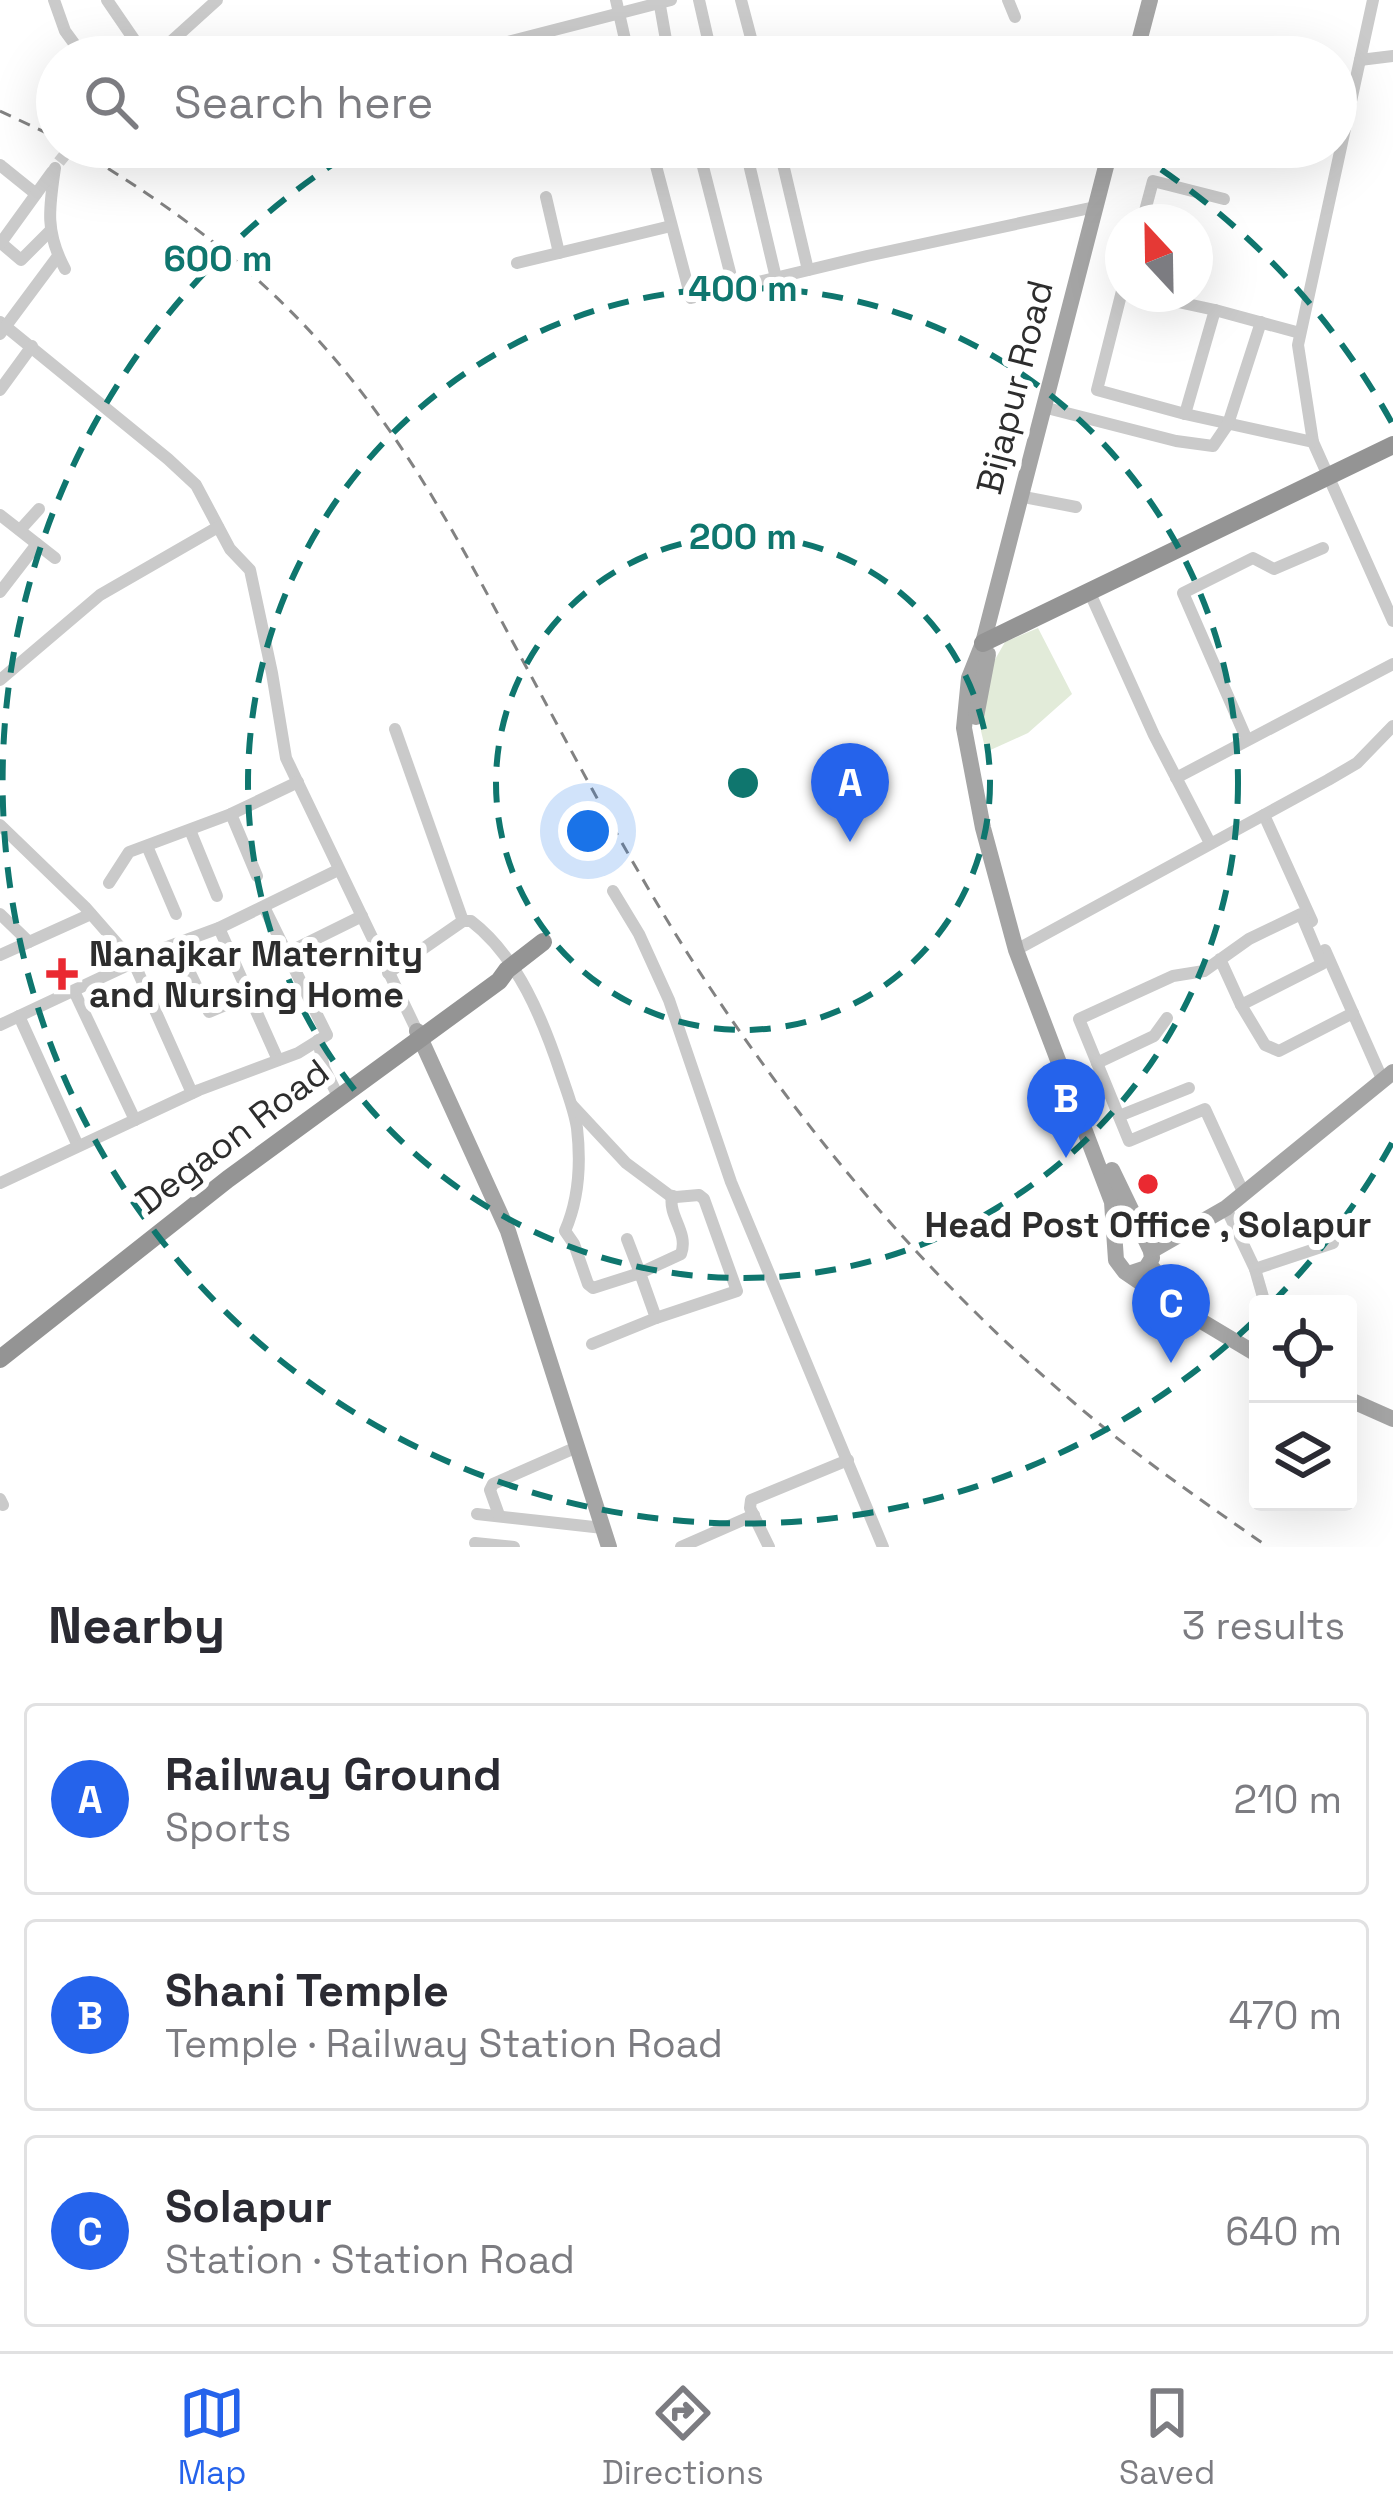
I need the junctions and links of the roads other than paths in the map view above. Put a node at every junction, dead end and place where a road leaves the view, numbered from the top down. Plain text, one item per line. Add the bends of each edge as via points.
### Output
1 (54, 0) edge
2 (107, 0) edge
3 (217, 0) edge
4 (699, 0) edge
5 (741, 0) edge
6 (1008, 0) edge
7 (1154, 0) edge
8 (1373, 0) edge
9 (663, 1) edge
10 (617, 7) edge
11 (1015, 17) dead end
12 (69, 36) edge
13 (134, 36) edge
14 (175, 36) edge
15 (521, 36) edge
16 (667, 36) edge
17 (707, 36) edge
18 (750, 36) edge
19 (1142, 36) edge
20 (1148, 36) edge
21 (1393, 56) edge
22 (1360, 60) junction
23 (1357, 74) edge
24 (0, 165) edge
25 (55, 168) tunnel mouth
26 (56, 168) tunnel mouth
27 (656, 168) edge
28 (703, 168) edge
29 (750, 168) edge
30 (784, 168) edge
31 (1108, 168) edge
32 (1110, 168) edge
33 (1336, 168) edge
34 (36, 194) junction
35 (546, 197) dead end
36 (1224, 199) dead end
37 (1147, 204) edge
38 (1094, 207) junction
39 (671, 226) junction
40 (50, 232) junction
41 (0, 243) edge
42 (559, 253) junction
43 (517, 263) dead end
44 (808, 270) junction
45 (776, 278) junction
46 (734, 288) junction
47 (1215, 310) joint
48 (1117, 312) edge
49 (1261, 322) junction
50 (2, 327) edge
51 (1300, 333) junction
52 (32, 346) junction
53 (0, 390) edge
54 (1048, 408) junction
55 (1185, 414) junction
56 (1228, 424) junction
57 (1313, 442) junction
58 (1393, 445) edge
59 (1328, 476) junction
60 (1029, 498) junction
61 (1076, 507) dead end
62 (39, 509) dead end
63 (2, 519) edge
64 (218, 527) junction
65 (20, 530) junction
66 (37, 544) junction
67 (1323, 548) dead end
68 (55, 558) dead end
69 (1089, 591) junction
70 (0, 592) edge
71 (1393, 621) edge
72 (988, 640) junction
73 (1393, 664) edge
74 (0, 680) edge
75 (1393, 726) edge
76 (395, 729) dead end
77 (1247, 740) junction
78 (1176, 778) junction
79 (298, 782) junction
80 (231, 814) junction
81 (1264, 815) junction
82 (0, 825) edge
83 (190, 830) junction
84 (1210, 843) junction
85 (147, 846) junction
86 (338, 870) junction
87 (256, 876) dead end
88 (110, 884) dead end
89 (613, 891) dead end
90 (217, 896) dead end
91 (264, 908) junction
92 (0, 914) edge
93 (91, 914) junction
94 (176, 914) dead end
95 (362, 916) junction
96 (463, 921) junction
97 (219, 928) junction
98 (29, 942) junction
99 (543, 942) dead end
100 (176, 944) junction
101 (1021, 947) junction
102 (287, 953) junction
103 (0, 956) edge
104 (1220, 959) junction
105 (134, 963) junction
106 (509, 968) junction
107 (388, 973) junction
108 (74, 991) junction
109 (249, 995) junction
110 (1241, 1005) junction
111 (1353, 1013) junction
112 (19, 1016) junction
113 (1167, 1018) dead end
114 (0, 1025) edge
115 (418, 1035) junction
116 (318, 1040) junction
117 (278, 1060) junction
118 (1097, 1063) junction
119 (1388, 1077) edge
120 (1189, 1088) dead end
121 (192, 1093) junction
122 (337, 1094) junction
123 (572, 1105) junction
124 (1119, 1116) junction
125 (135, 1120) junction
126 (78, 1146) junction
127 (0, 1183) edge
128 (1244, 1194) junction
129 (672, 1196) junction
130 (1226, 1208) junction
131 (627, 1239) dead end
132 (1333, 1243) dead end
133 (1117, 1249) junction
134 (1148, 1251) junction
135 (1255, 1269) junction
136 (640, 1273) junction
137 (1131, 1273) junction
138 (1262, 1295) edge
139 (656, 1318) junction
140 (592, 1344) dead end
141 (1249, 1345) edge
142 (0, 1346) edge
143 (1249, 1346) edge
144 (0, 1359) edge
145 (1357, 1398) edge
146 (1357, 1400) edge
147 (1393, 1409) edge
148 (1393, 1419) edge
149 (577, 1447) junction
150 (848, 1460) junction
151 (477, 1514) dead end
152 (499, 1515) junction
153 (754, 1515) junction
154 (603, 1528) junction
155 (707, 1542) edge
156 (475, 1544) dead end
157 (514, 1547) edge
158 (609, 1547) edge
159 (681, 1547) edge
160 (769, 1547) edge
161 (883, 1547) edge

1 - 12 street
2 - 13 street
3 - 14 street
4 - 17 street
5 - 18 street
6 - 11 street
7 - 19 main road
7 - 20 main road
8 - 22 street
9 - 10 street
9 - 16 street
10 - 15 street
21 - 22 street
22 - 23 street
24 - 34 street
25 - 34 street
26 - 40 street
27 - 39 street
28 - 46 street
29 - 45 street
30 - 44 street
31 - 38 main road, Bijapur Road
32 - 54 main road
33 - 51 street
34 - 41 street
35 - 42 street
36 - 37 street via 1154,181
38 - 44 street
38 - 54 main road, Bijapur Road
39 - 42 street
39 - 46 street via 691,298
40 - 41 street via 21,260
40 - 50 street via 61,263
42 - 43 street
44 - 45 street
45 - 46 street
47 - 49 street
47 - 55 street
48 - 55 street via 1097,390
49 - 51 street
49 - 56 street
50 - 52 street
51 - 57 street
52 - 53 street
52 - 64 street via 196,485
54 - 56 street via 1213,446
54 - 60 main road
54 - 72 main road, Bijapur Road
55 - 56 street
56 - 57 street
57 - 59 street
58 - 59 highway
59 - 69 highway
59 - 71 street
60 - 61 street
60 - 72 main road
62 - 65 street
63 - 65 street
64 - 74 street via 100,595
64 - 79 street via 250,570 279,730
65 - 66 street
66 - 68 street
66 - 70 street
67 - 77 street via 1274,569 1253,558 1183,593
69 - 72 highway
69 - 78 street
72 - 101 main road via 969,678 966,748
73 - 77 street
75 - 81 street via 1357,763
76 - 96 street
77 - 78 street
78 - 84 street
79 - 80 street
79 - 86 street
80 - 83 street
80 - 87 street
81 - 84 street
81 - 111 street
82 - 93 street
83 - 85 street
83 - 90 street
84 - 101 street
85 - 88 street via 129,852
85 - 94 street
86 - 91 street
86 - 95 street
89 - 150 street via 669,1000 731,1182
91 - 97 street
91 - 102 street
92 - 98 street
93 - 98 street
93 - 105 street
95 - 102 street
95 - 107 street
96 - 106 street via 477,925
96 - 107 street
97 - 100 street
97 - 109 street
98 - 103 street
99 - 106 highway, Degaon Road
100 - 105 street
100 - 109 street via 209,1012
101 - 133 main road via 1112,1202
101 - 134 main road
102 - 116 street via 327,1035
104 - 110 street
104 - 110 street via 1300,914 1322,964
104 - 118 street via 1079,1019
105 - 108 street
105 - 121 street
106 - 115 highway, Degaon Road
106 - 123 street via 539,1010
107 - 115 street
108 - 112 street
108 - 125 street
109 - 117 street
110 - 111 street via 1265,1045 1280,1051
111 - 119 street
112 - 114 street
112 - 126 street
113 - 118 street via 1154,1036
115 - 122 highway, Degaon Road
115 - 149 main road via 508,1232
116 - 117 street
116 - 122 street
117 - 121 street
118 - 124 street
119 - 128 main road
120 - 124 street
121 - 125 street
122 - 142 highway, Degaon Road via 150,1226
122 - 144 highway, Degaon Road
123 - 129 street
123 - 136 street via 578,1167 565,1231 593,1288
124 - 128 street via 1129,1142 1205,1109
125 - 126 street
126 - 127 street
128 - 130 main road
129 - 136 street via 682,1254
129 - 139 street via 704,1199 736,1292
130 - 134 main road
130 - 135 street
131 - 136 street
132 - 135 street
133 - 134 main road via 1128,1240
133 - 137 main road via 1120,1267
134 - 137 main road via 1143,1270
134 - 141 main road via 1171,1288
135 - 138 street
136 - 139 street
137 - 143 main road
139 - 140 street
145 - 147 main road
146 - 148 main road
149 - 152 street via 494,1484
149 - 154 main road
150 - 153 street via 754,1497
150 - 161 street
151 - 152 street
152 - 154 street
153 - 155 street
153 - 160 street
154 - 158 main road
155 - 159 street
156 - 157 street

